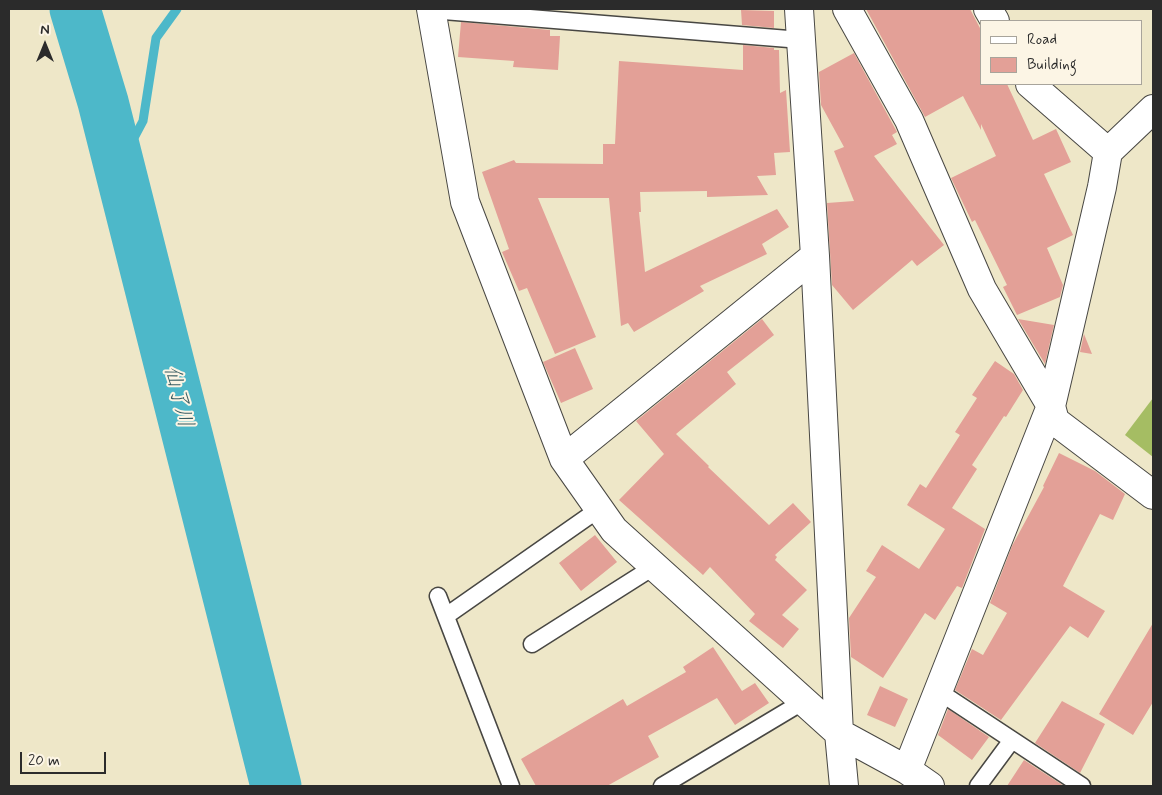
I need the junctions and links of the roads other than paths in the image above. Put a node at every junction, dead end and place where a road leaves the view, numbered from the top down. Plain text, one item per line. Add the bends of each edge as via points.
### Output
1 (431, 9) edge
2 (799, 9) edge
3 (847, 9) edge
4 (801, 40) junction
5 (1031, 85) edge
6 (1153, 109) edge
7 (1108, 152) junction
8 (815, 256) junction
9 (1051, 406) junction
10 (564, 460) junction
11 (1153, 495) edge
12 (599, 509) junction
13 (655, 566) junction
14 (438, 596) dead end
15 (446, 616) junction
16 (532, 644) dead end
17 (938, 691) junction
18 (804, 701) junction
19 (839, 733) junction
20 (1012, 740) junction
21 (906, 770) junction
22 (511, 786) edge
23 (662, 786) edge
24 (844, 786) edge
25 (930, 786) edge
26 (978, 786) edge
27 (1082, 786) edge

1 - 4 lane
1 - 10 street via 465,202
2 - 4 street
3 - 9 street via 909,120 982,289
4 - 8 street
5 - 7 street
6 - 7 street
7 - 9 street
8 - 10 street
8 - 19 street
9 - 11 street via 1055,421
9 - 17 street
10 - 12 street
12 - 13 street via 614,530
12 - 15 lane
13 - 16 lane
13 - 18 street
14 - 15 lane
15 - 22 lane
17 - 20 lane
17 - 21 street
18 - 19 street
18 - 23 lane
19 - 21 street
19 - 24 street
20 - 26 lane
20 - 27 lane
21 - 25 street

